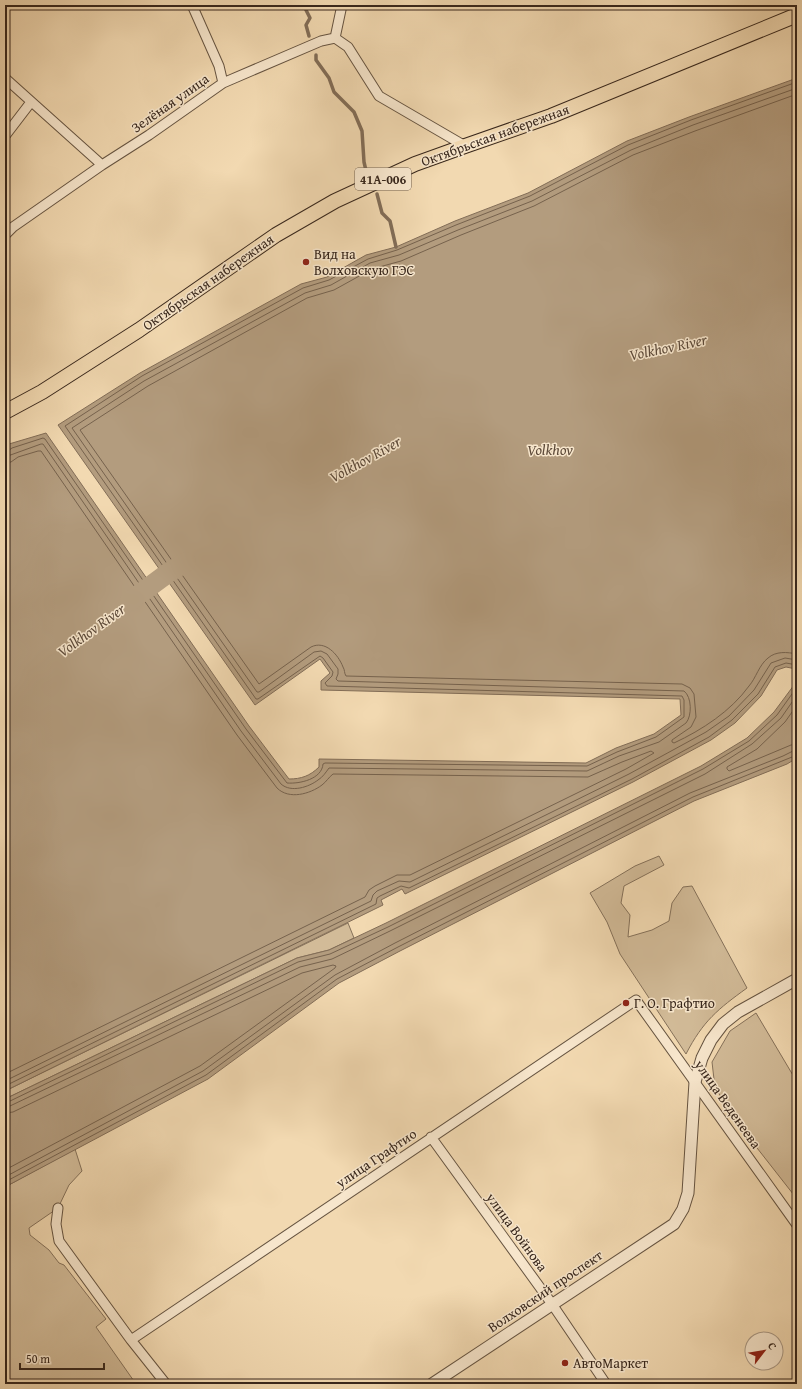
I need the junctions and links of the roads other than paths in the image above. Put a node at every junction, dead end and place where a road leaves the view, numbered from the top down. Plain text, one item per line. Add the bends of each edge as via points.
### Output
1 (192, 5) edge
2 (342, 5) edge
3 (797, 15) edge
4 (335, 38) junction
5 (5, 78) edge
6 (224, 83) junction
7 (31, 102) junction
8 (5, 136) edge
9 (465, 146) junction
10 (102, 165) junction
11 (5, 235) edge
12 (5, 412) edge
13 (797, 979) edge
14 (636, 1000) joint
15 (695, 1082) junction
16 (431, 1137) junction
17 (58, 1208) dead end
18 (797, 1225) edge
19 (552, 1304) junction
20 (132, 1340) junction
21 (166, 1384) edge
22 (432, 1384) edge
23 (606, 1384) edge

1 - 6 street
2 - 4 street
3 - 9 main road, Октябрьская набережная / 41А-006 via 551,116
4 - 6 street, Зелёная улица via 321,41
4 - 9 street via 348,47 379,96
5 - 7 street
6 - 10 street, Зелёная улица
7 - 8 street
7 - 10 street
9 - 12 main road, Октябрьская набережная / 41А-006 via 416,164 335,201 276,235 139,330 42,392
10 - 11 street, Зелёная улица
13 - 15 street via 738,1012 723,1024 702,1058
14 - 15 street, улица Веденеева
14 - 16 street, улица Графтио
15 - 18 street, улица Веденеева
15 - 19 street, Волховский проспект via 688,1193 683,1209 674,1224
16 - 19 street, улица Войнова
16 - 20 street, улица Графтио
17 - 20 street via 56,1224 59,1241
19 - 22 street, Волховский проспект
19 - 23 street, улица Войнова
20 - 21 street

